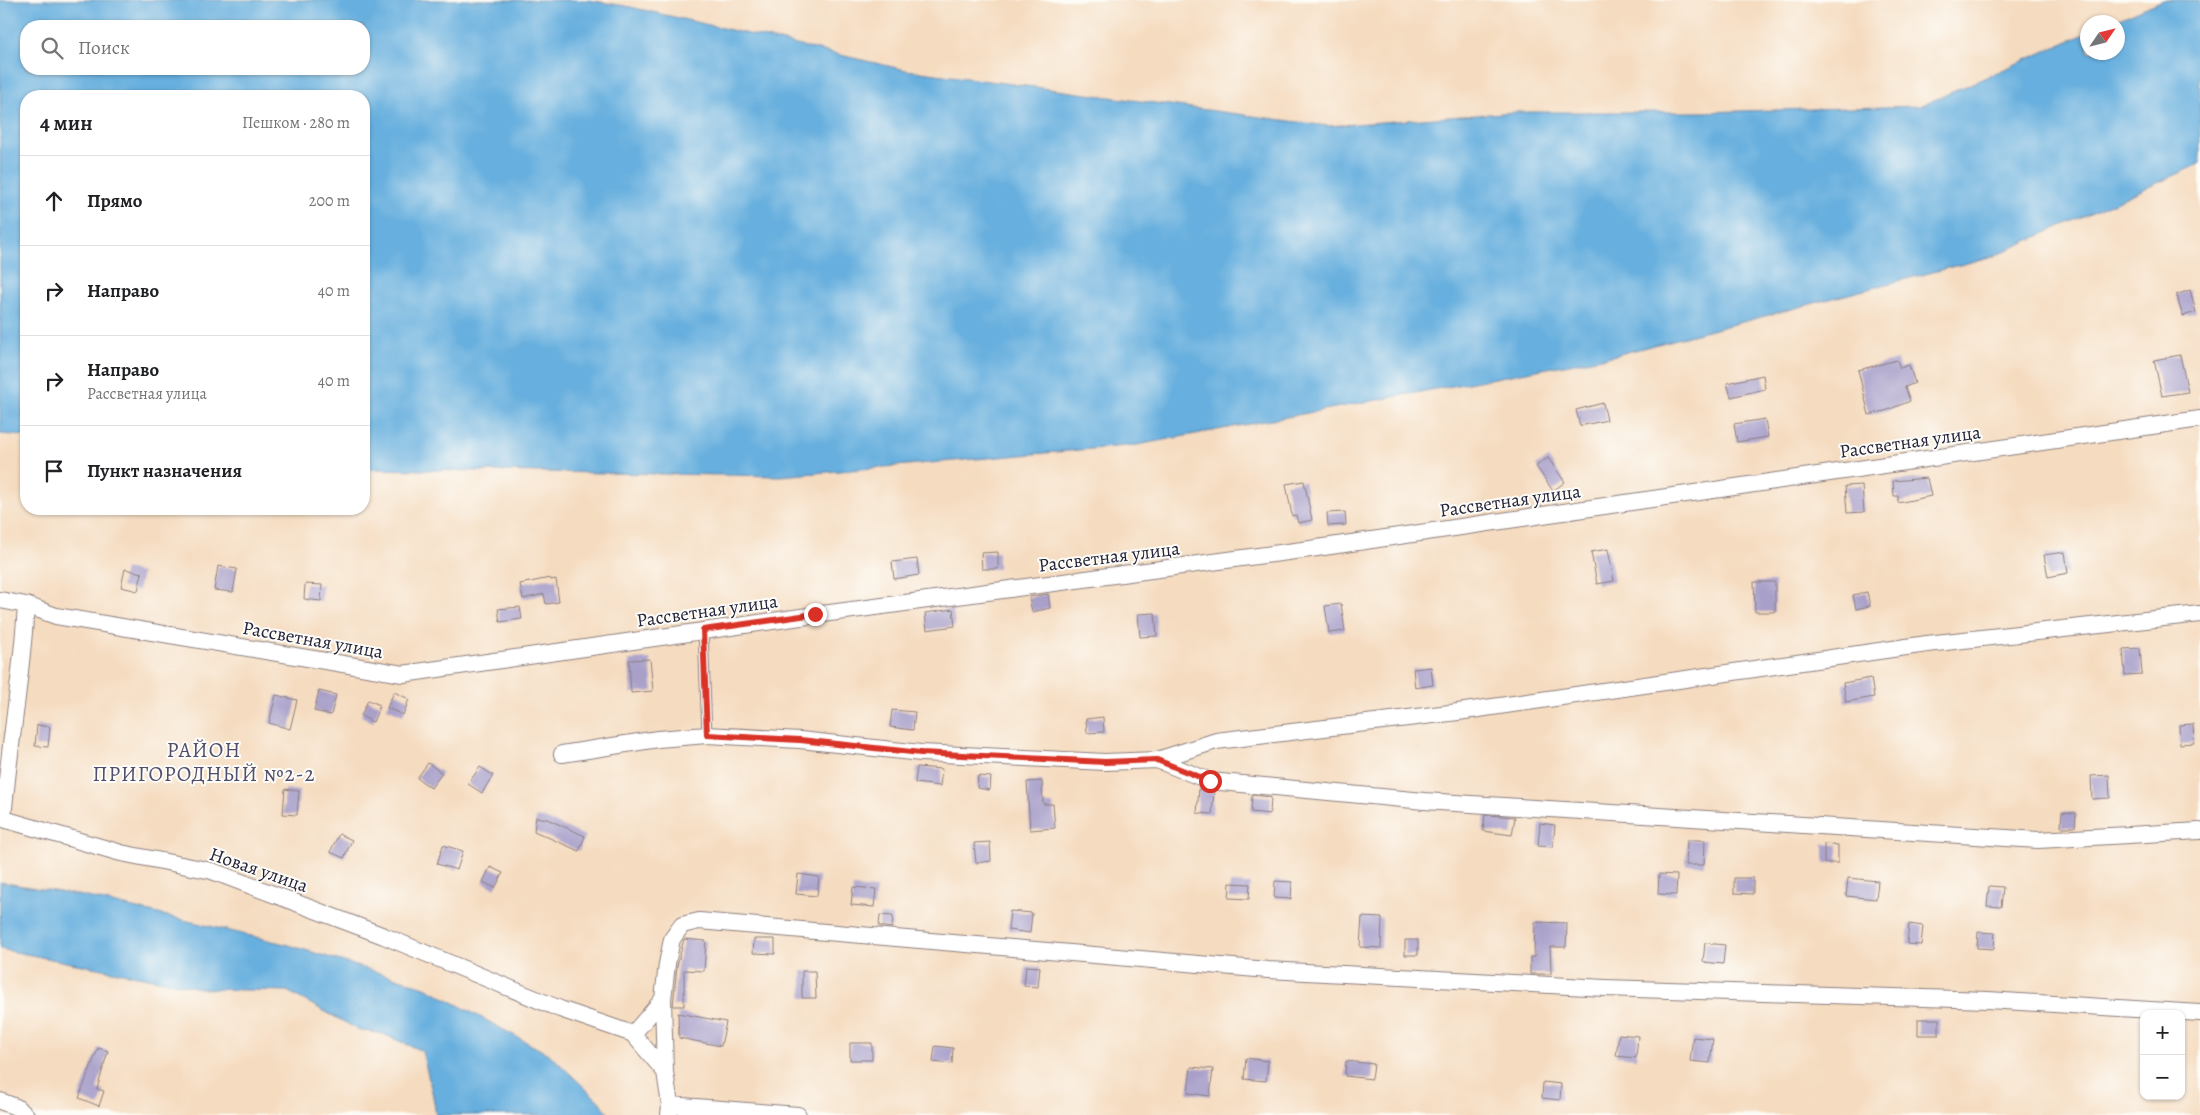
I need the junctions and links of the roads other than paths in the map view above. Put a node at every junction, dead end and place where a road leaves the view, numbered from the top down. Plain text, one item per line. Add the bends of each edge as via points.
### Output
1 (2200, 419) edge
2 (0, 600) edge
3 (26, 605) junction
4 (2200, 614) edge
5 (703, 630) junction
6 (707, 735) junction
7 (562, 754) dead end
8 (1157, 760) junction
9 (2, 819) edge
10 (2200, 831) edge
11 (663, 999) junction
12 (2200, 1013) edge
13 (633, 1034) junction
14 (665, 1072) junction
15 (0, 1102) edge
16 (670, 1110) edge
17 (26, 1115) edge
18 (798, 1115) edge

1 - 5 street, Рассветная улица via 1310,550
2 - 3 street
3 - 5 street, Рассветная улица via 56,616 403,674
3 - 9 street, Новая улица
4 - 8 street via 1927,644 1458,712 1216,741
5 - 6 lane
6 - 7 street
6 - 8 street via 800,740 921,753 1105,762
8 - 10 street via 1210,781 1454,803 2038,840
9 - 13 street, Новая улица via 121,853 212,870 384,936 560,1009
11 - 12 street via 672,939 682,926 699,921 1268,970 1605,988 1988,1000
11 - 13 street
11 - 14 street
13 - 14 street
14 - 16 street
15 - 17 street via 16,1107
16 - 18 street

